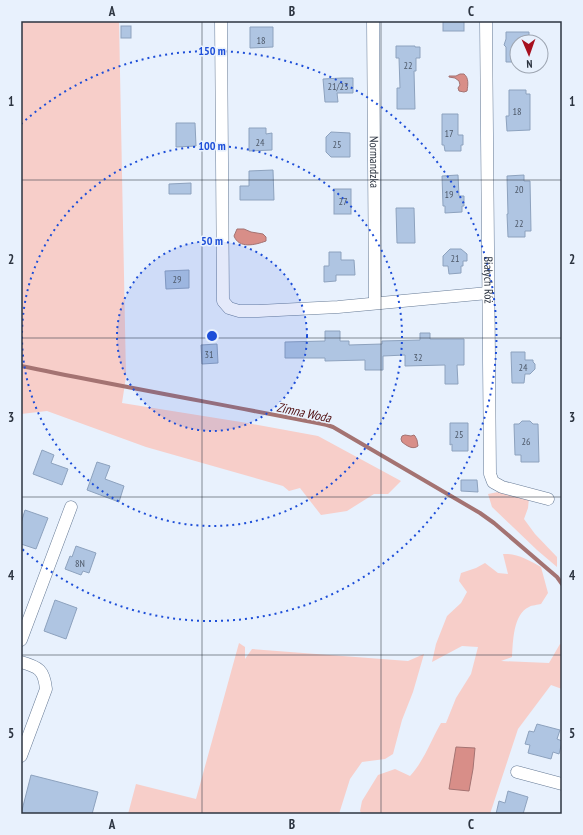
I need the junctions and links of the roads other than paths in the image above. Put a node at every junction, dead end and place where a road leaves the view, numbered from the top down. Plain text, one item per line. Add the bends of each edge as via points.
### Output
1 (221, 21) edge
2 (373, 21) edge
3 (486, 21) edge
4 (488, 293) junction
5 (374, 302) junction
6 (548, 499) dead end
7 (70, 507) dead end
8 (21, 640) edge
9 (21, 662) edge
10 (21, 756) edge
11 (517, 772) dead end
12 (562, 784) edge

1 - 5 street via 223,301 229,308 239,311
2 - 5 street, Normandzka
3 - 4 street, Białych Róż
4 - 5 street
4 - 6 street, Białych Róż via 490,474 493,482 502,488
7 - 8 street
9 - 10 street via 40,670 45,679 46,689
11 - 12 street

